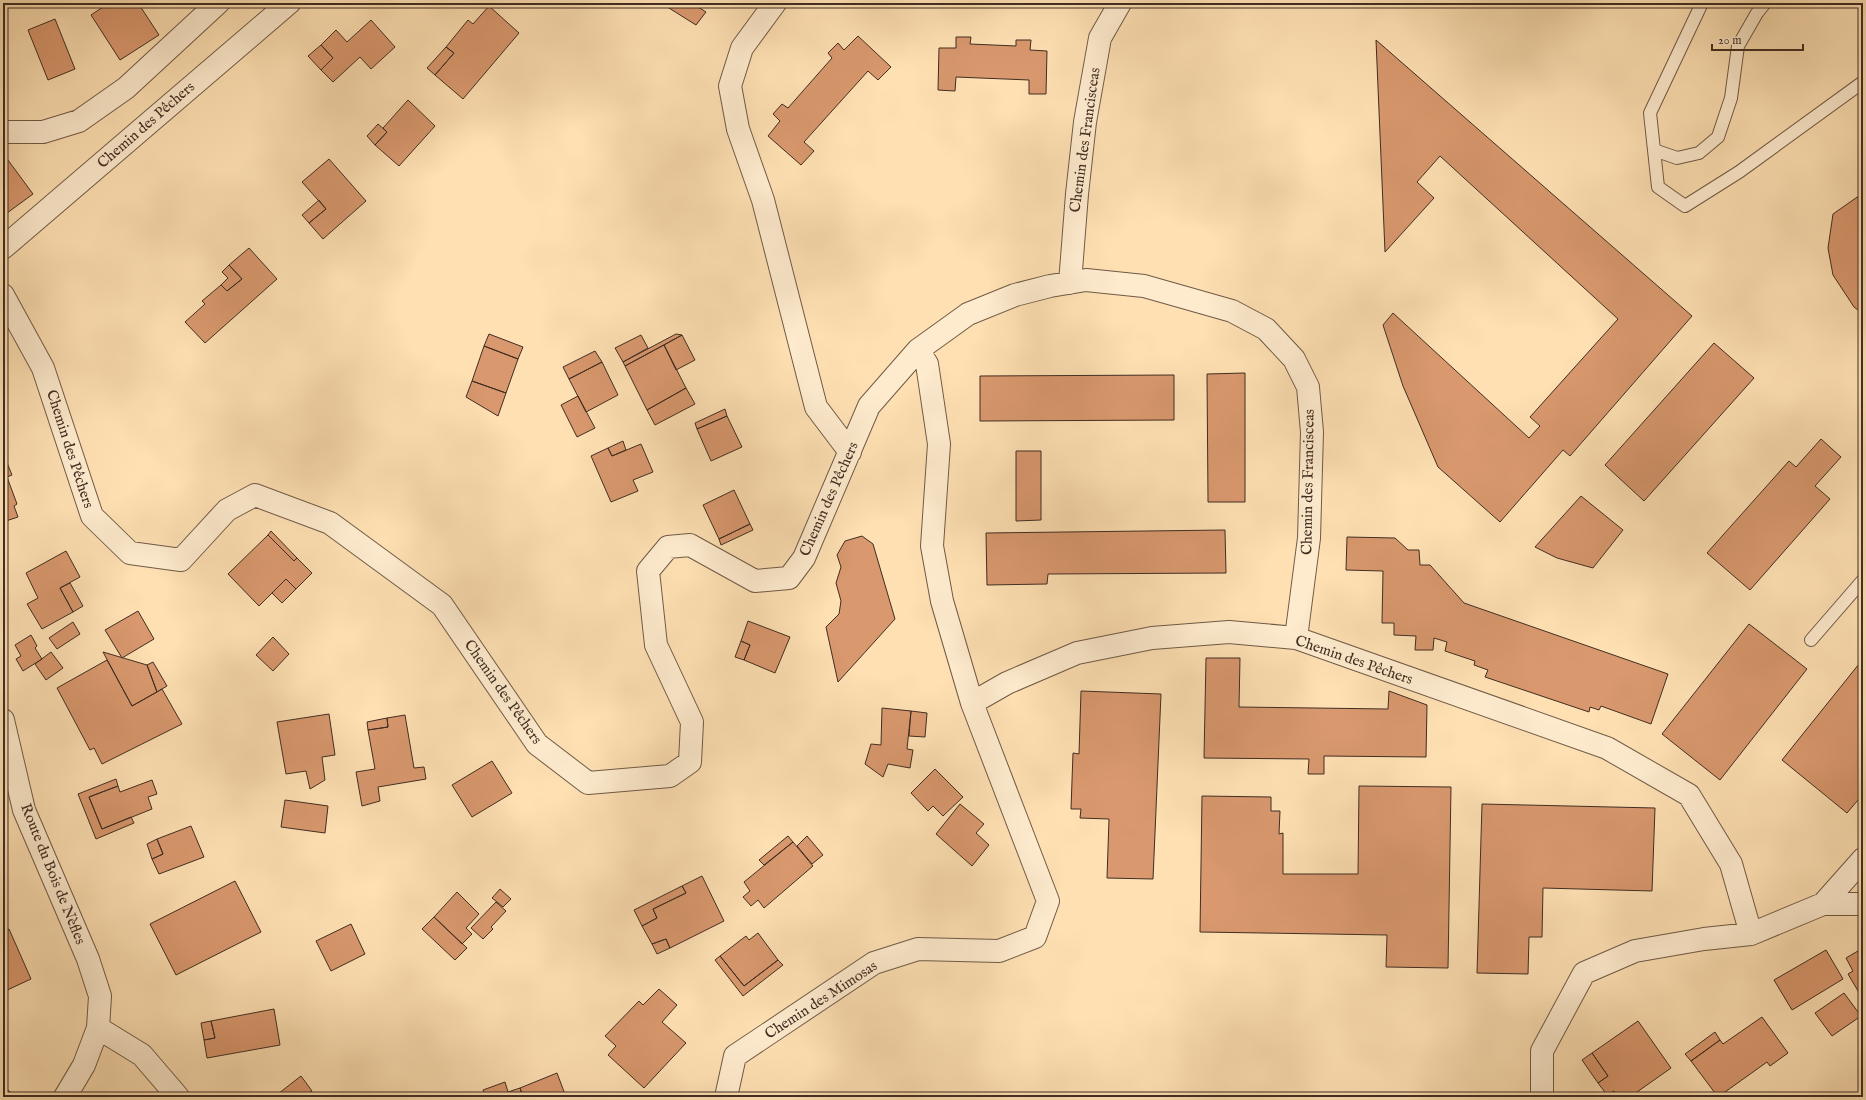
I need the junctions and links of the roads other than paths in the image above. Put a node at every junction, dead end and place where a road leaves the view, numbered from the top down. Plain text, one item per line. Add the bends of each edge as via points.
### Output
1 (218, 3) edge
2 (289, 3) edge
3 (775, 3) edge
4 (1120, 3) edge
5 (1702, 3) edge
6 (1765, 3) edge
7 (1863, 82) edge
8 (3, 132) edge
9 (1654, 150) junction
10 (3, 248) edge
11 (1070, 283) junction
12 (3, 295) edge
13 (918, 350) junction
14 (850, 452) junction
15 (1863, 580) edge
16 (1296, 638) junction
17 (1811, 640) dead end
18 (972, 703) junction
19 (3, 720) edge
20 (1863, 859) edge
21 (1823, 904) junction
22 (1863, 904) edge
23 (1751, 934) junction
24 (98, 1028) junction
25 (65, 1097) edge
26 (178, 1097) edge
27 (726, 1097) edge
28 (1542, 1097) edge

1 - 8 street via 126,88 79,121 43,132
2 - 10 street, Chemin des Pêchers
3 - 14 street via 742,48 730,86 738,129 762,200 816,407
4 - 11 street, Chemin des Francisceas via 1100,38 1082,151
5 - 9 lane via 1650,113
6 - 9 lane via 1738,46 1731,98 1718,137 1699,153 1677,158
7 - 9 lane via 1739,172 1685,206 1658,187
11 - 13 street, Chemin des Francisceas via 1015,295 968,314
11 - 16 street, Chemin des Francisceas via 1086,280 1144,286 1232,311 1266,329 1294,359 1308,388 1312,432 1309,538
12 - 14 street, Chemin des Pêchers via 43,368 92,516 130,553 181,560 227,510 255,495 330,523 442,605 537,744 588,783 670,776 690,762 692,722 656,645 648,571 668,547 690,545 754,581 789,578 804,558
13 - 14 street, Chemin des Pêchers via 869,406
13 - 18 street via 927,364 939,444 932,546 942,601
15 - 17 lane
16 - 18 street, Chemin des Pêchers via 1229,632 1152,638 1077,653 1007,683
16 - 23 street, Chemin des Pêchers via 1607,748 1689,795 1731,864
18 - 27 street, Chemin des Mimosas via 1048,901 1035,937 999,951 918,949 874,964 735,1056
19 - 24 street, Route du Bois de Nèfles via 24,810 88,959 100,996
20 - 21 street
21 - 22 street
21 - 23 street
23 - 28 street via 1634,951 1584,973 1542,1051
24 - 25 street, Route du Bois de Nèfles via 84,1065
24 - 26 street via 142,1055

